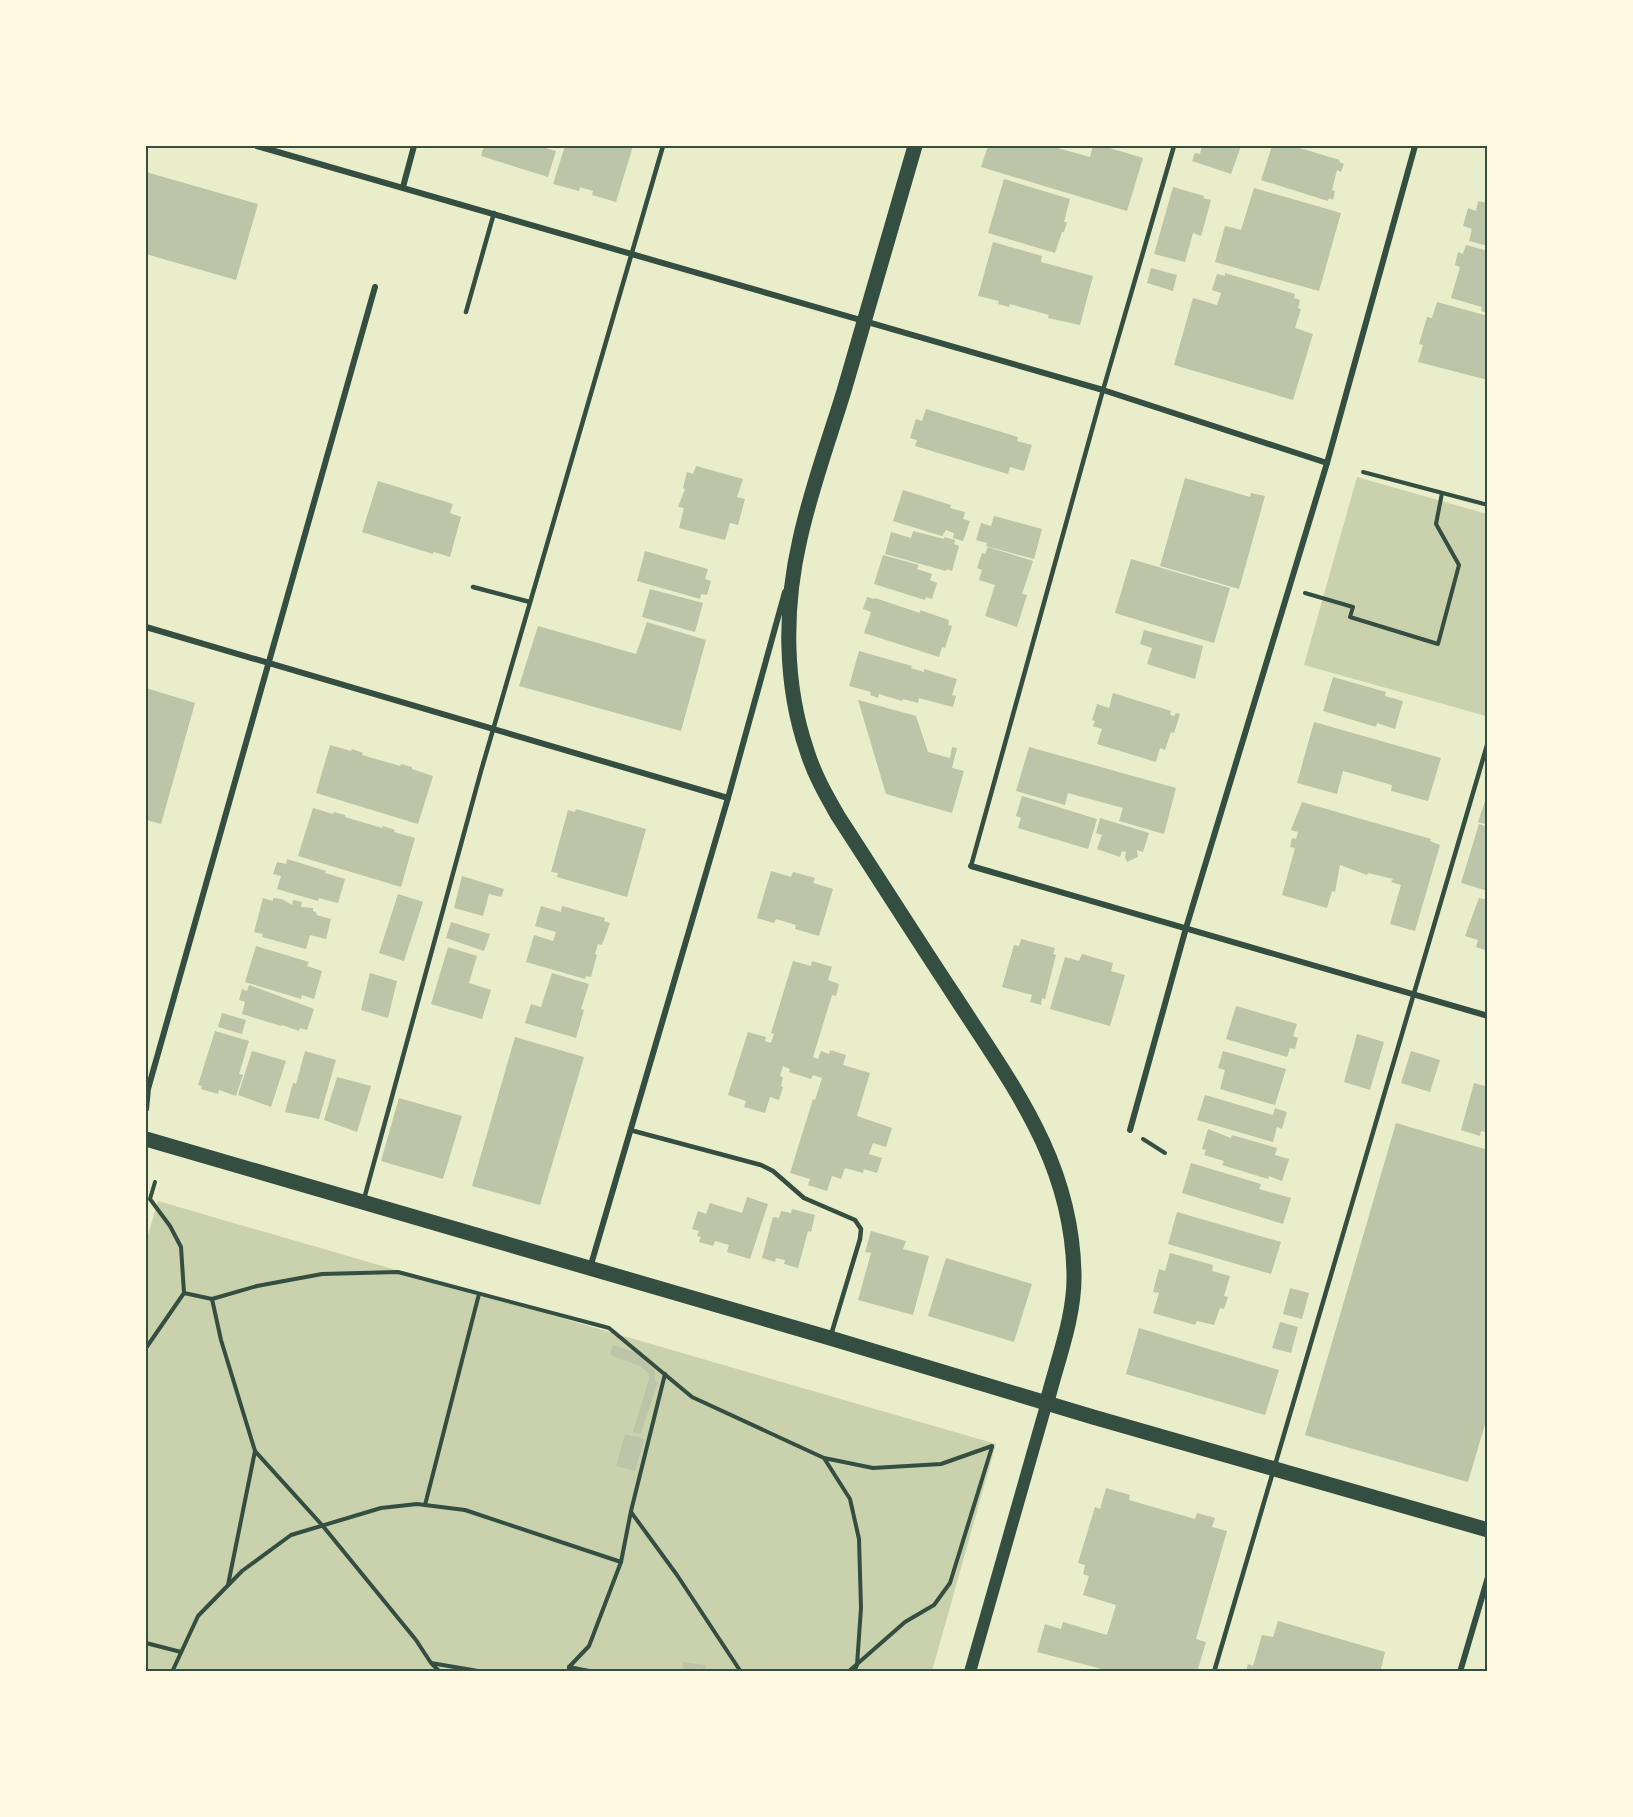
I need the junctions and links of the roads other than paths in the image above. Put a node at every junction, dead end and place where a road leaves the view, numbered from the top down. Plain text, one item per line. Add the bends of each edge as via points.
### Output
1 (257, 146) edge
2 (414, 146) edge
3 (663, 146) edge
4 (915, 146) edge
5 (1174, 146) edge
6 (1415, 146) edge
7 (403, 187) junction
8 (494, 213) junction
9 (632, 253) junction
10 (375, 287) dead end
11 (466, 312) dead end
12 (864, 321) junction
13 (1103, 390) junction
14 (1327, 463) junction
15 (800, 539) junction
16 (472, 587) dead end
17 (530, 602) junction
18 (146, 627) edge
19 (269, 663) junction
20 (493, 728) junction
21 (1488, 742) edge
22 (728, 798) junction
23 (971, 866) joint
24 (1186, 928) junction
25 (1414, 995) junction
26 (1488, 1017) edge
27 (146, 1109) edge
28 (630, 1130) junction
29 (1130, 1130) road end
30 (146, 1139) edge
31 (363, 1202) junction
32 (590, 1268) junction
33 (830, 1338) junction
34 (1047, 1402) junction
35 (1274, 1467) junction
36 (1488, 1530) edge
37 (1488, 1577) edge
38 (970, 1671) edge
39 (1214, 1671) edge
40 (1460, 1671) edge

1 - 7 street
2 - 7 street
3 - 9 lane
4 - 12 main road
5 - 13 lane
6 - 14 street
7 - 8 street
8 - 9 street
8 - 11 lane
9 - 12 street
9 - 17 lane
10 - 19 street
12 - 13 street
12 - 15 main road
13 - 14 street
13 - 23 lane
14 - 24 street
15 - 22 street
15 - 34 main road via 793,579 791,681 807,752 819,783 1027,1107 1054,1166 1068,1224 1074,1276 1071,1311
16 - 17 lane
17 - 20 lane
18 - 19 street
19 - 20 street
19 - 27 street via 148,1089
20 - 22 street
20 - 31 lane
21 - 25 lane
22 - 28 street
23 - 24 street
24 - 25 street
24 - 29 street
25 - 26 street
25 - 35 lane
28 - 32 street
28 - 33 lane via 761,1166 773,1171 804,1198 855,1220 861,1229 860,1239
30 - 31 main road
31 - 32 main road
32 - 33 main road
33 - 34 main road
34 - 35 main road
34 - 38 main road
35 - 36 main road
35 - 39 lane
37 - 40 street

